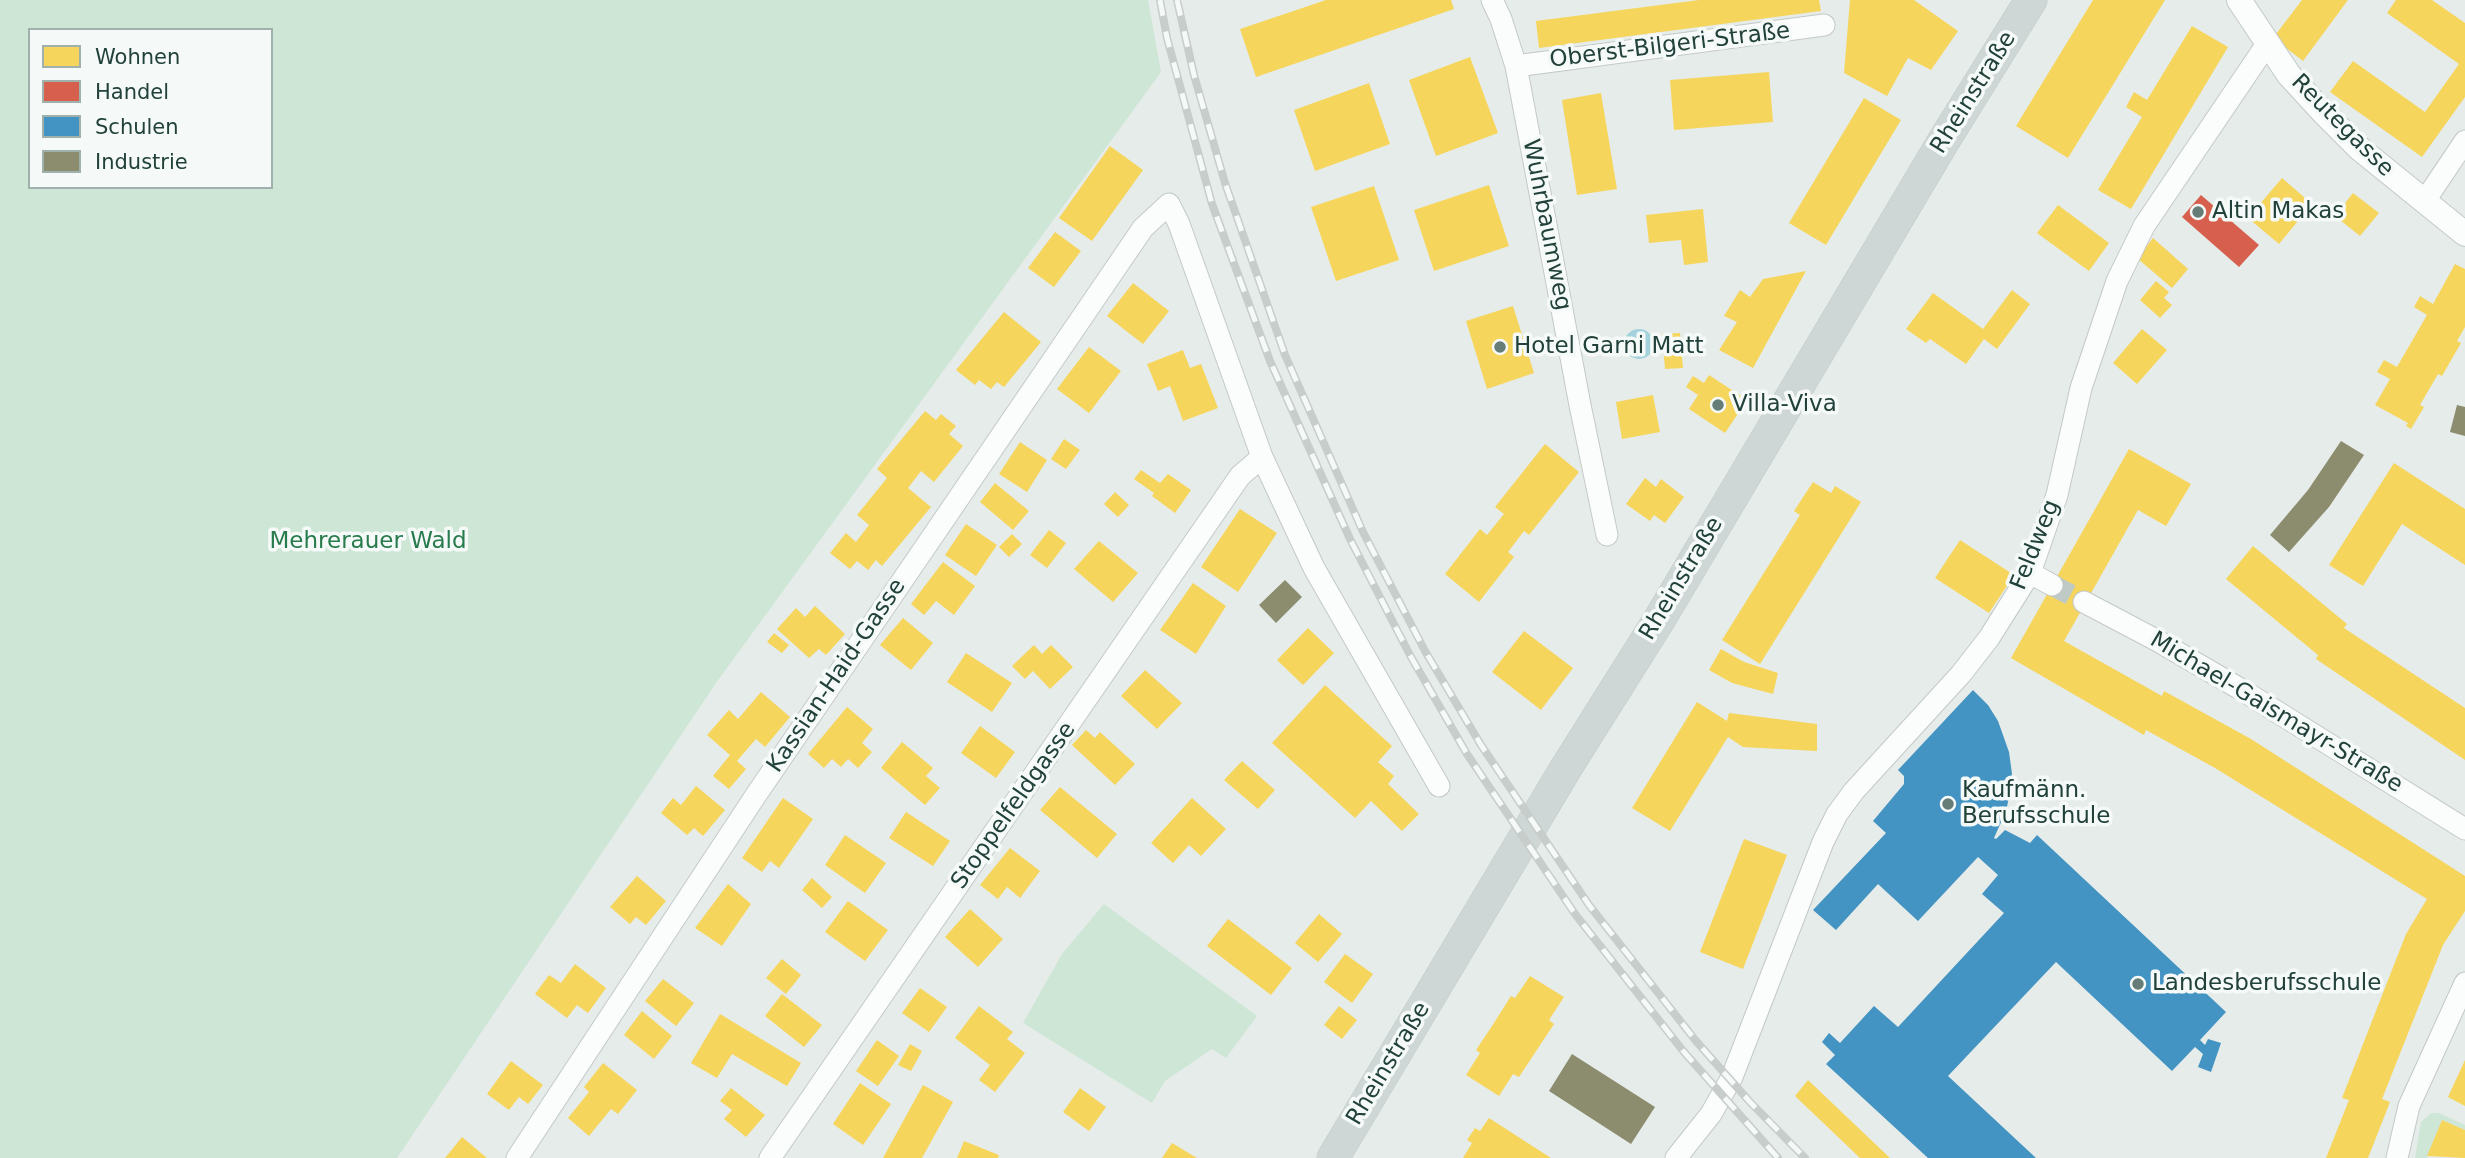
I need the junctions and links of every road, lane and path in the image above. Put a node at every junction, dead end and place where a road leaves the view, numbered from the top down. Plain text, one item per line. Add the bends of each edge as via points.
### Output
1 (1492, 0) edge
2 (2031, 0) edge
3 (2239, 0) edge
4 (1824, 25) dead end
5 (2267, 44) junction
6 (1516, 66) junction
7 (2465, 141) edge
8 (2424, 202) junction
9 (2465, 234) edge
10 (1262, 457) junction
11 (1607, 535) dead end
12 (2030, 573) junction
13 (2052, 585) tunnel mouth
14 (2084, 602) tunnel mouth
15 (1439, 786) dead end
16 (2465, 829) edge
17 (2465, 983) edge
18 (517, 1158) edge
19 (770, 1158) edge
20 (1332, 1158) edge
21 (1676, 1158) edge
22 (2397, 1158) edge

1 - 6 street, Wuhrbaumweg
2 - 20 main road, Rheinstraße
3 - 5 street, Reutegasse
4 - 6 street, Oberst-Bilgeri-Straße
5 - 8 street, Reutegasse via 2323,112
5 - 12 street, Feldweg via 2144,226 2117,281 2081,388 2057,495
6 - 11 street, Wuhrbaumweg
7 - 8 street
8 - 9 street, Reutegasse
10 - 15 street via 1314,568
10 - 18 street, Kassian-Haid-Gasse via 1169,204 1135,239 756,795
10 - 19 street, Stoppelfeldgasse via 1240,476
12 - 13 street
12 - 21 street, Feldweg via 1961,674 1837,814 1741,1056 1719,1101
14 - 16 street, Michael-Gaismayr-Straße via 2263,702
17 - 22 street via 2409,1106

